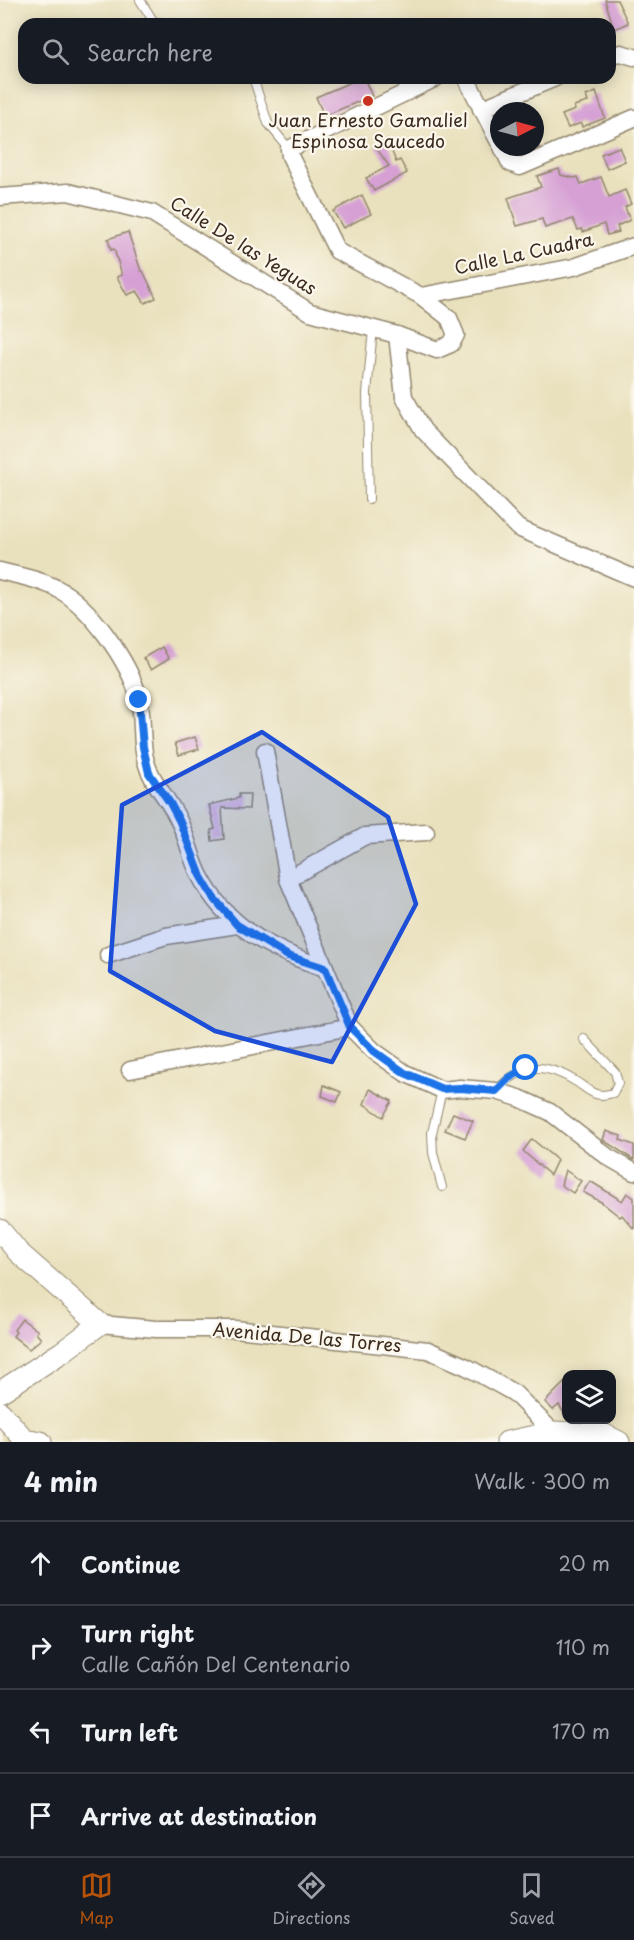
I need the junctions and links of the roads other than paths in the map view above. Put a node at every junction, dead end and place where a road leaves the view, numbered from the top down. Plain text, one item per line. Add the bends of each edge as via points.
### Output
1 (140, 0) edge
2 (151, 18) edge
3 (256, 84) edge
4 (424, 84) edge
5 (469, 84) edge
6 (541, 84) edge
7 (481, 109) junction
8 (634, 118) edge
9 (490, 126) edge
10 (289, 149) junction
11 (506, 156) edge
12 (0, 197) edge
13 (634, 246) edge
14 (421, 296) junction
15 (373, 329) junction
16 (397, 335) junction
17 (369, 499) dead end
18 (0, 571) edge
19 (634, 578) edge
20 (265, 751) dead end
21 (426, 832) dead end
22 (288, 879) junction
23 (237, 925) junction
24 (108, 955) dead end
25 (325, 968) junction
26 (350, 1027) junction
27 (584, 1039) dead end
28 (130, 1070) dead end
29 (442, 1089) junction
30 (496, 1091) junction
31 (634, 1172) edge
32 (442, 1187) dead end
33 (0, 1230) edge
34 (100, 1324) junction
35 (0, 1392) edge
36 (0, 1412) edge
37 (553, 1432) junction
38 (28, 1441) edge
39 (507, 1442) edge
40 (620, 1442) edge

1 - 2 lane
3 - 10 lane via 268,123
4 - 10 street
5 - 7 street
6 - 7 street
7 - 9 street
8 - 11 street via 523,166 516,167
10 - 14 street via 337,251
12 - 15 street, Calle De las Yeguas via 68,192 152,213 310,312
13 - 14 street, Calle La Cuadra via 574,267
14 - 16 street, Calle De las Yeguas via 449,318 456,335 451,344 437,350
15 - 16 street, Calle De las Yeguas
15 - 17 lane via 367,393
16 - 19 street via 404,397 423,430 518,528
18 - 23 street via 59,589 78,604 117,649 139,700 149,773 180,822 201,877
20 - 22 street
21 - 22 street via 365,836
22 - 25 street
23 - 24 street via 166,936
23 - 25 street via 288,956
25 - 26 street
26 - 28 street
26 - 29 street via 374,1051 405,1073
27 - 30 lane via 615,1072 618,1083 613,1092 603,1096 592,1093 548,1068 526,1068
29 - 30 street
29 - 32 lane via 432,1133
30 - 31 street via 550,1112
33 - 34 street via 18,1252
34 - 35 street
34 - 37 street, Avenida De las Torres via 235,1329 428,1350 514,1393
36 - 38 street
37 - 39 street
37 - 40 street via 603,1434

